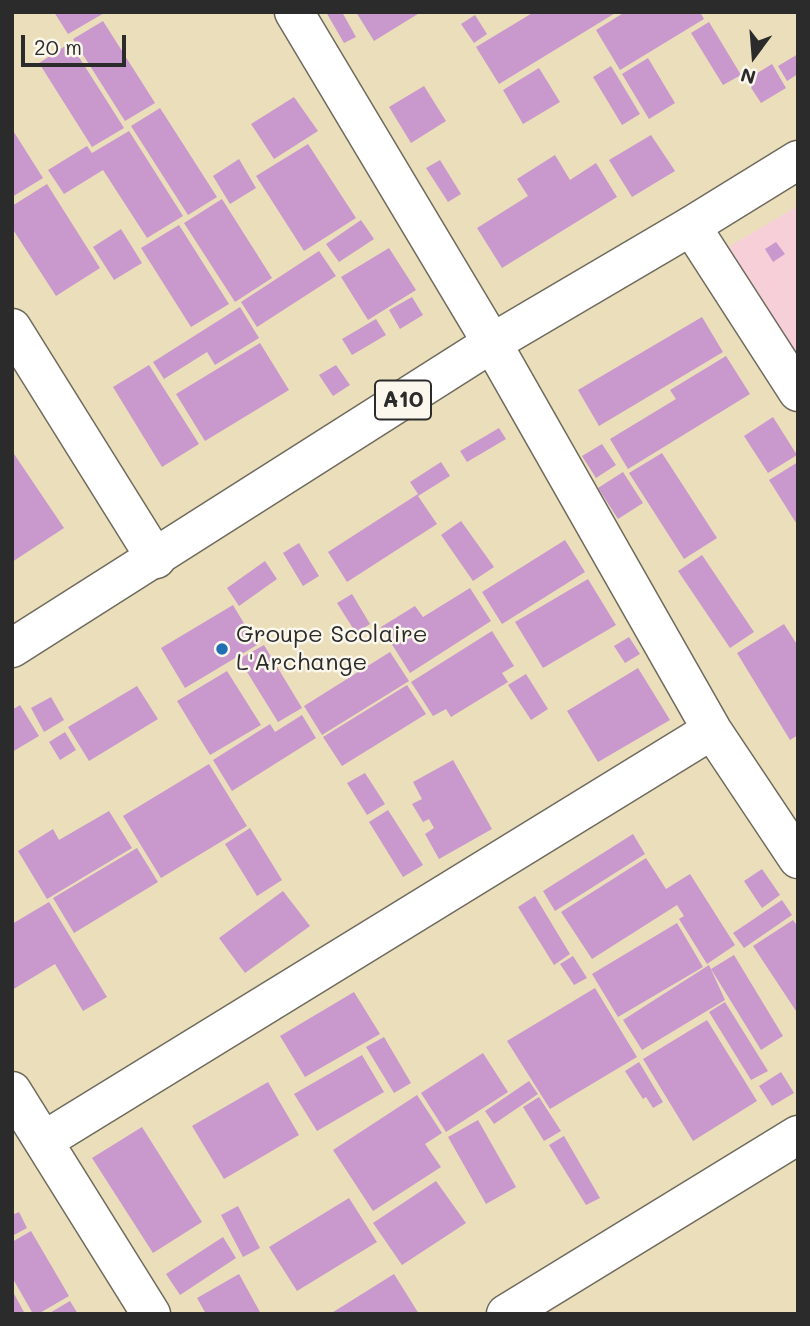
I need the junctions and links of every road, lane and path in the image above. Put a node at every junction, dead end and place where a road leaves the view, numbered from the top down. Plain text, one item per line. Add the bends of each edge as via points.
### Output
1 (294, 12) edge
2 (798, 160) edge
3 (691, 226) junction
4 (12, 328) edge
5 (492, 343) junction
6 (798, 392) edge
7 (156, 558) junction
8 (12, 648) edge
9 (712, 730) junction
10 (798, 859) edge
11 (12, 1091) edge
12 (797, 1139) edge
13 (45, 1140) junction
14 (151, 1314) edge
15 (506, 1314) edge

1 - 5 street
2 - 3 street, A10
3 - 5 street, A10
3 - 6 street
4 - 7 street
5 - 7 street, A10
5 - 9 street
7 - 8 street, A10
9 - 10 street
9 - 13 street
11 - 13 street
12 - 15 street
13 - 14 street

